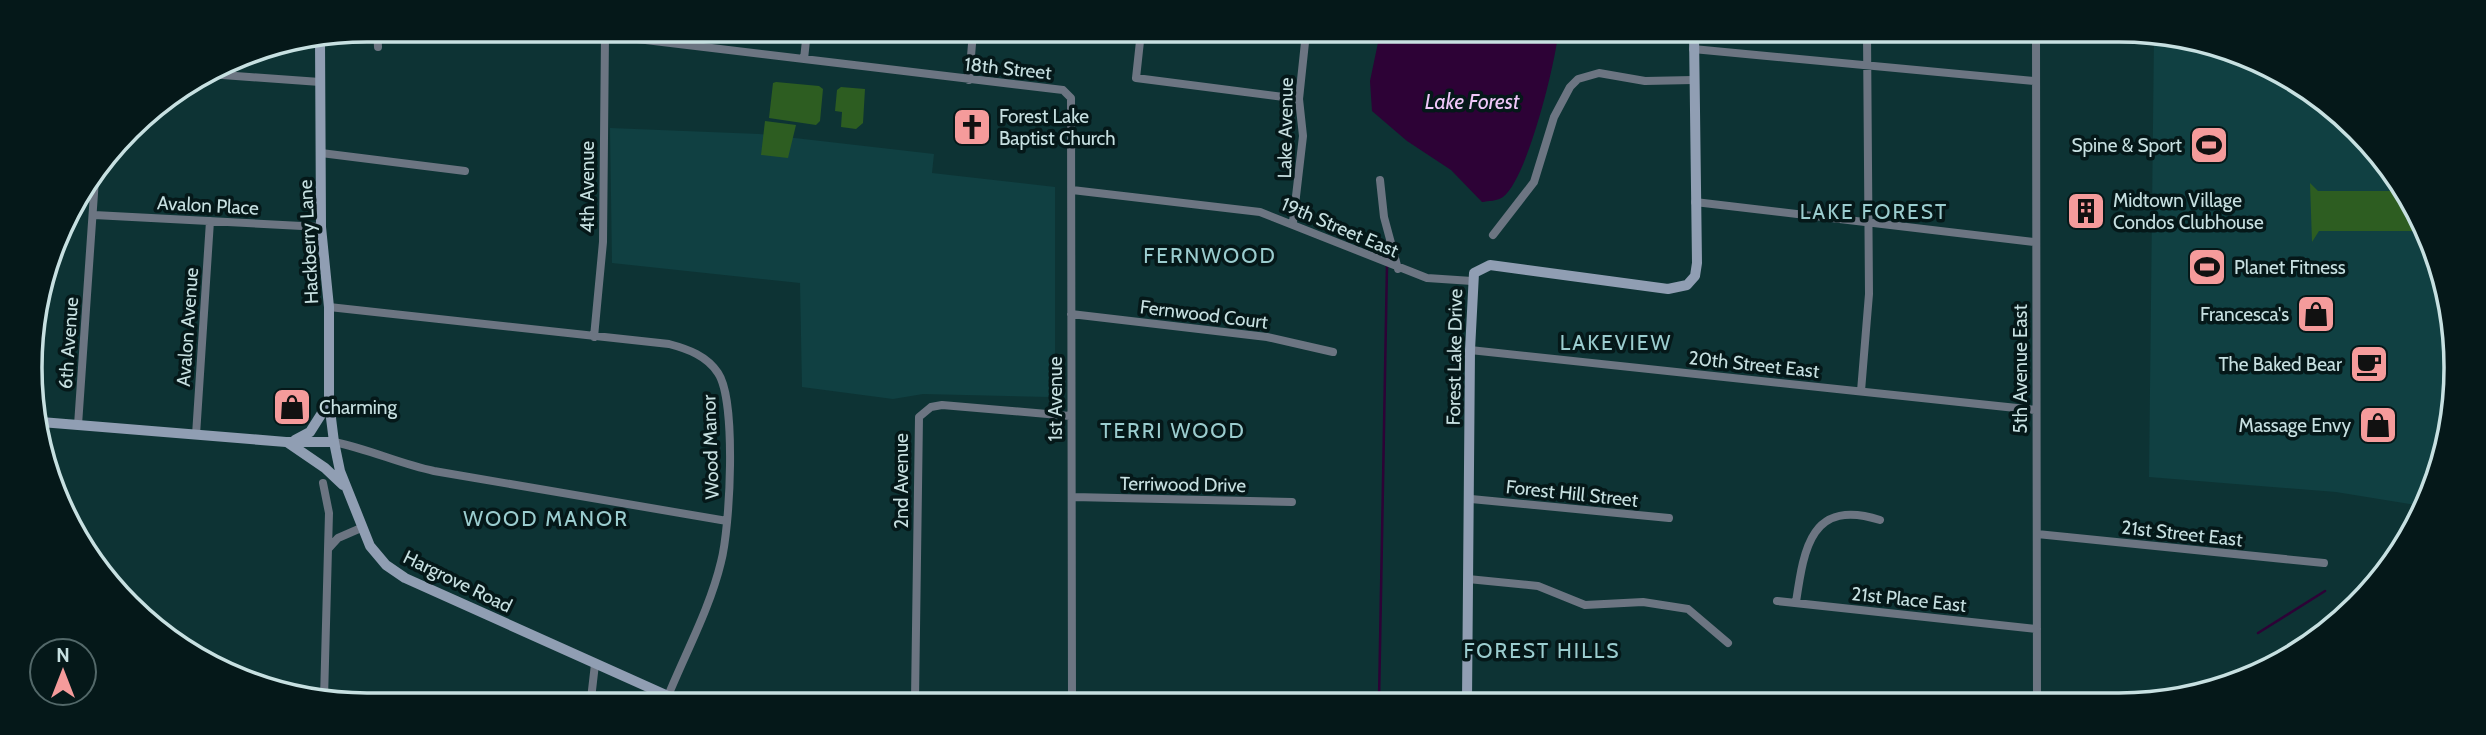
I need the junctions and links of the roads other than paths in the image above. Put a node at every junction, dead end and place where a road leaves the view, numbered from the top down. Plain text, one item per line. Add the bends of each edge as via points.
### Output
1 (378, 42) edge
2 (605, 42) edge
3 (688, 42) edge
4 (806, 42) edge
5 (972, 42) edge
6 (1139, 42) edge
7 (1305, 42) edge
8 (1693, 42) edge
9 (1867, 42) edge
10 (2036, 42) edge
11 (320, 46) edge
12 (378, 47) dead end
13 (1693, 49) junction
14 (804, 59) junction
15 (1866, 65) junction
16 (226, 75) edge
17 (969, 80) junction
18 (1693, 80) junction
19 (2035, 81) junction
20 (320, 82) junction
21 (1071, 98) joint
22 (1299, 99) junction
23 (321, 153) junction
24 (465, 172) dead end
25 (1380, 180) dead end
26 (1072, 190) junction
27 (94, 191) edge
28 (1695, 202) junction
29 (93, 215) junction
30 (209, 221) junction
31 (1293, 222) junction
32 (1868, 223) junction
33 (321, 227) junction
34 (1493, 235) dead end
35 (2034, 243) junction
36 (1398, 269) junction
37 (1472, 281) junction
38 (329, 307) junction
39 (1071, 314) junction
40 (594, 337) junction
41 (1470, 350) junction
42 (1333, 352) dead end
43 (1861, 391) junction
44 (329, 402) junction
45 (2035, 410) junction
46 (1070, 416) junction
47 (47, 422) edge
48 (78, 425) junction
49 (196, 435) junction
50 (286, 442) junction
51 (334, 442) junction
52 (323, 483) dead end
53 (347, 490) junction
54 (1073, 497) junction
55 (1471, 499) junction
56 (1292, 502) dead end
57 (1669, 518) dead end
58 (1881, 520) dead end
59 (727, 521) junction
60 (361, 528) junction
61 (2037, 534) junction
62 (328, 548) junction
63 (2324, 563) dead end
64 (1468, 579) junction
65 (1777, 601) dead end
66 (1796, 602) junction
67 (2037, 629) junction
68 (1728, 643) dead end
69 (595, 664) junction
70 (324, 690) edge
71 (592, 693) edge
72 (661, 693) edge
73 (674, 693) edge
74 (915, 693) edge
75 (1072, 693) edge
76 (1467, 693) edge
77 (2037, 693) edge

1 - 12 street
2 - 40 street, 4th Avenue via 603,242
3 - 14 street, 18th Street
4 - 14 street
5 - 17 street
6 - 22 street via 1136,78
7 - 22 street, Lake Avenue
8 - 13 main road, Forest Lake Drive
9 - 15 street
10 - 19 street, 5th Avenue East
11 - 20 main road, Hackberry Lane
13 - 15 street
13 - 18 main road, Forest Lake Drive
14 - 17 street, 18th Street
15 - 19 street
15 - 32 street
16 - 20 street
17 - 21 street, 18th Street via 1063,90
18 - 28 main road, Forest Lake Drive
18 - 34 street via 1645,81 1599,73 1578,79 1554,117 1534,182
19 - 35 street, 5th Avenue East
20 - 23 main road, Hackberry Lane
21 - 26 street, 1st Avenue
22 - 31 street, Lake Avenue via 1303,136
23 - 24 street
23 - 33 main road, Hackberry Lane
25 - 36 street
26 - 31 street, 19th Street East via 1248,209
26 - 39 street, 1st Avenue
27 - 29 street, 6th Avenue
28 - 32 street
28 - 37 main road, Forest Lake Drive via 1695,276 1678,289 1490,265 1479,268
29 - 30 street, Avalon Place
29 - 48 street, 6th Avenue
30 - 33 street, Avalon Place
30 - 49 street, Avalon Avenue
31 - 36 street, 19th Street East
32 - 35 street
32 - 43 street via 1869,294
33 - 38 main road, Hackberry Lane
35 - 45 street, 5th Avenue East
36 - 37 street, 19th Street East via 1427,278
37 - 41 main road, Forest Lake Drive
38 - 40 street, Wood Manor
38 - 44 main road, Hackberry Lane
39 - 42 street, Fernwood Court via 1268,337
39 - 46 street, 1st Avenue
40 - 59 street, Wood Manor via 681,347 718,372 728,404
41 - 43 street, 20th Street East
41 - 55 main road, Forest Lake Drive
43 - 45 street, 20th Street East
44 - 50 main road via 310,432
44 - 51 main road, Hackberry Lane
45 - 61 street, 5th Avenue East
46 - 54 street, 1st Avenue
46 - 74 street, 2nd Avenue via 942,405 919,417
47 - 48 main road
48 - 49 main road
49 - 50 main road
50 - 51 main road
50 - 53 main road
51 - 53 main road, Hargrove Road
51 - 59 street, Wood Manor via 433,471
52 - 62 street
53 - 60 main road, Hargrove Road
54 - 56 street, Terriwood Drive
54 - 75 street, 1st Avenue
55 - 57 street, Forest Hill Street
55 - 64 main road, Forest Lake Drive
58 - 66 street via 1848,514 1825,521 1810,537
59 - 73 street via 716,580
60 - 62 street
60 - 69 main road, Hargrove Road via 377,555 405,578
61 - 63 street, 21st Street East
61 - 67 street, 5th Avenue East
62 - 70 street
64 - 68 street via 1538,586 1584,605 1643,602 1688,609
64 - 76 main road, Forest Lake Drive
65 - 66 street, 21st Place East
66 - 67 street, 21st Place East
67 - 77 street, 5th Avenue East
69 - 71 street
69 - 72 main road, Hargrove Road

